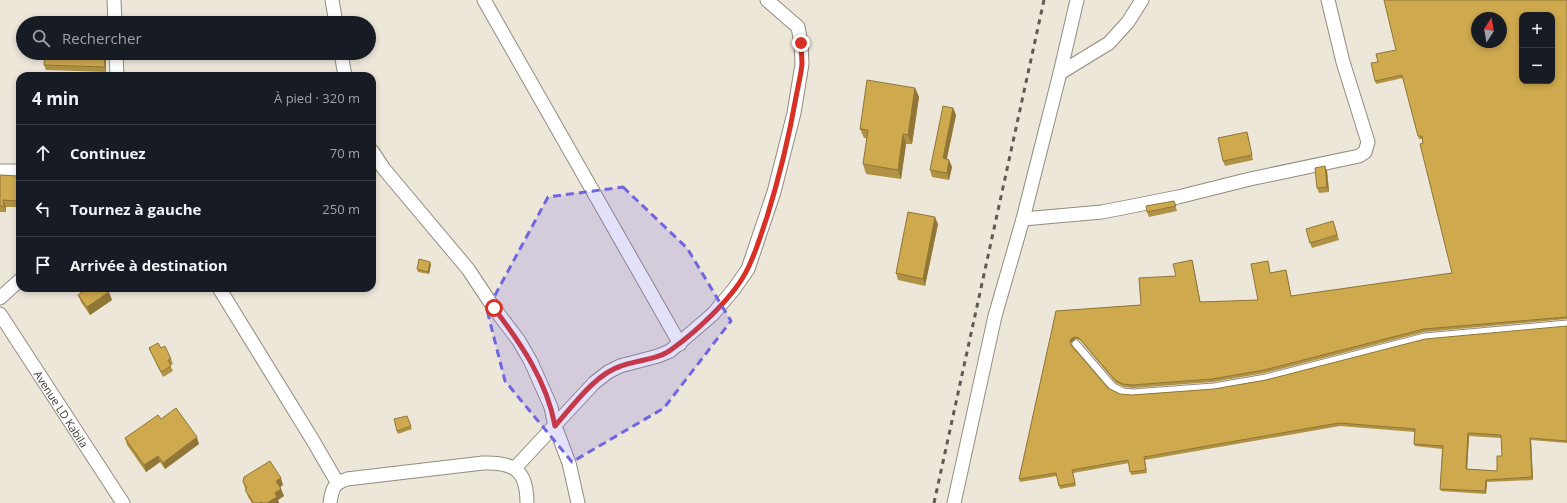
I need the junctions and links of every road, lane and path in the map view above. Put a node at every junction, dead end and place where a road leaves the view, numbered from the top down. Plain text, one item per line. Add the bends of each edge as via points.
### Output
1 (114, 0) edge
2 (332, 0) edge
3 (767, 0) edge
4 (1077, 0) edge
5 (1142, 0) edge
6 (1328, 0) edge
7 (489, 2) edge
8 (115, 16) edge
9 (335, 16) edge
10 (116, 60) edge
11 (342, 60) edge
12 (117, 72) edge
13 (344, 72) edge
14 (1060, 73) junction
15 (376, 157) edge
16 (0, 171) edge
17 (16, 171) edge
18 (1023, 218) junction
19 (16, 284) edge
20 (221, 292) edge
21 (0, 298) edge
22 (0, 314) edge
23 (1567, 324) edge
24 (680, 344) junction
25 (1076, 344) dead end
26 (555, 426) junction
27 (516, 468) junction
28 (337, 482) junction
29 (956, 502) edge
30 (123, 503) edge
31 (330, 503) edge
32 (527, 503) edge
33 (578, 503) edge

1 - 8 street
2 - 9 street
3 - 24 street via 798,27 801,43 802,64 794,113 780,171 748,269 713,314
4 - 14 street
5 - 14 street via 1128,22 1109,43
6 - 18 street via 1343,62 1368,142 1365,152 1359,156 1102,212
7 - 24 street
10 - 12 street
11 - 13 street
14 - 18 street
15 - 26 street via 468,269 519,341 542,383
16 - 17 street
18 - 29 street via 995,316
19 - 21 street
20 - 28 street
22 - 30 street, Avenue LD Kabila
23 - 25 lane via 1425,337 1266,378 1214,387 1133,394 1113,387
24 - 26 street via 658,356 620,366 608,372 594,383
26 - 27 street
26 - 33 street via 569,462
27 - 28 street via 501,462 483,463
27 - 32 street via 524,479
28 - 31 street via 332,489

